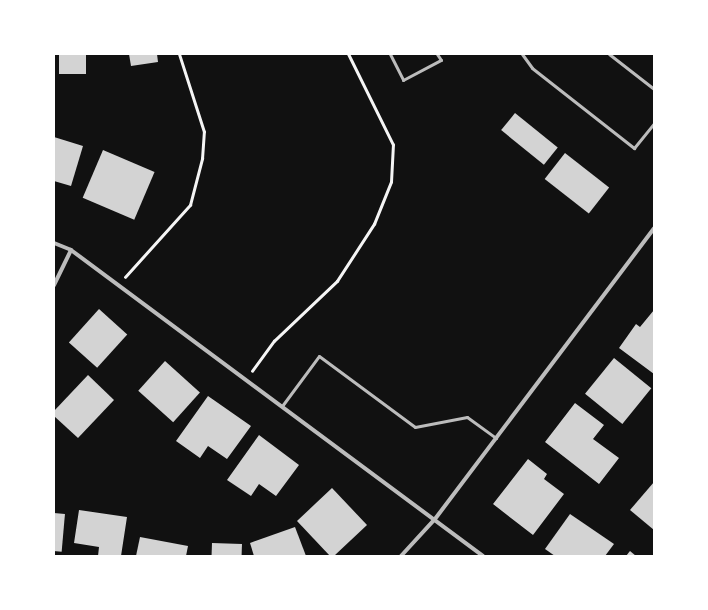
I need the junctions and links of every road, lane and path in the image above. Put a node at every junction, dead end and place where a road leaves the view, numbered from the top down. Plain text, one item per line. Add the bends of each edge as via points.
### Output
1 (179, 54) edge
2 (348, 54) edge
3 (390, 54) edge
4 (437, 54) edge
5 (522, 54) edge
6 (608, 54) edge
7 (654, 89) edge
8 (654, 123) edge
9 (654, 228) edge
10 (54, 243) edge
11 (71, 250) junction
12 (54, 285) edge
13 (118, 285) junction
14 (246, 380) junction
15 (282, 406) junction
16 (496, 438) junction
17 (435, 519) junction
18 (401, 556) edge
19 (483, 556) edge

1 - 13 path via 204,132 202,159 190,205
2 - 14 path via 393,145 391,182 374,224 337,281 274,341
3 - 4 lane via 403,80 441,60
5 - 8 lane via 532,68 634,148
6 - 7 lane
9 - 16 street
10 - 11 street
11 - 12 street
11 - 13 street
13 - 14 street
14 - 15 street
15 - 16 lane via 319,356 414,427 468,417
15 - 17 street
16 - 17 street
17 - 18 street
17 - 19 street

